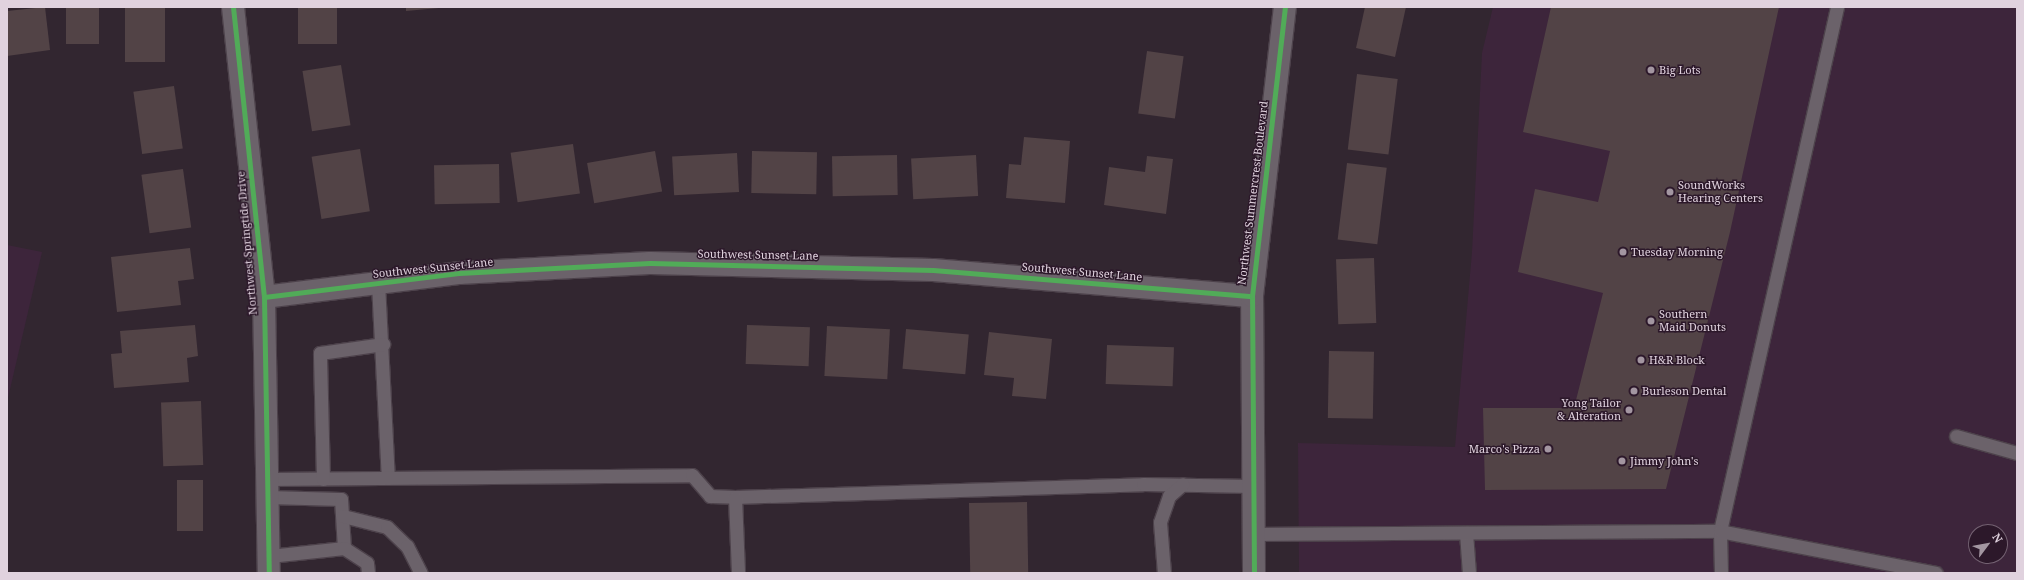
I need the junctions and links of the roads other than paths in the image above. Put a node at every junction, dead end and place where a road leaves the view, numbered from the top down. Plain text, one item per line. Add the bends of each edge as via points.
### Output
1 (233, 7) edge
2 (1285, 7) edge
3 (1837, 7) edge
4 (378, 283) junction
5 (1252, 296) junction
6 (264, 297) junction
7 (383, 344) junction
8 (1956, 436) dead end
9 (2017, 453) edge
10 (388, 478) junction
11 (323, 479) junction
12 (1183, 484) junction
13 (1252, 486) junction
14 (267, 488) junction
15 (735, 497) junction
16 (343, 516) junction
17 (1720, 531) junction
18 (1466, 533) junction
19 (1254, 534) junction
20 (344, 548) junction
21 (269, 564) edge
22 (368, 573) edge
23 (421, 573) edge
24 (738, 573) edge
25 (1164, 573) edge
26 (1254, 573) edge
27 (1469, 573) edge
28 (1721, 573) edge
29 (1936, 573) edge

1 - 6 street, Northwest Springtide Drive
2 - 5 street, Northwest Summercrest Boulevard
3 - 17 lane
4 - 5 street, Southwest Sunset Lane via 460,273 650,263 933,270
4 - 6 street, Southwest Sunset Lane
4 - 7 lane
5 - 13 street, Northwest Summercrest Boulevard
6 - 14 street, Northwest Springtide Drive
7 - 10 lane
7 - 11 lane via 320,353
8 - 9 lane
10 - 11 lane
10 - 15 lane via 692,475 710,496
11 - 14 lane
12 - 13 lane
12 - 15 lane
12 - 25 lane via 1169,496 1160,522
13 - 19 street, Northwest Summercrest Boulevard
14 - 16 lane via 341,499
14 - 21 street, Northwest Springtide Drive
15 - 24 lane
16 - 20 lane
16 - 23 lane via 387,527 407,546
17 - 18 lane
17 - 28 lane
17 - 29 lane
18 - 19 lane
18 - 27 lane
19 - 26 street, Northwest Summercrest Boulevard
20 - 21 lane
20 - 22 lane via 367,563

